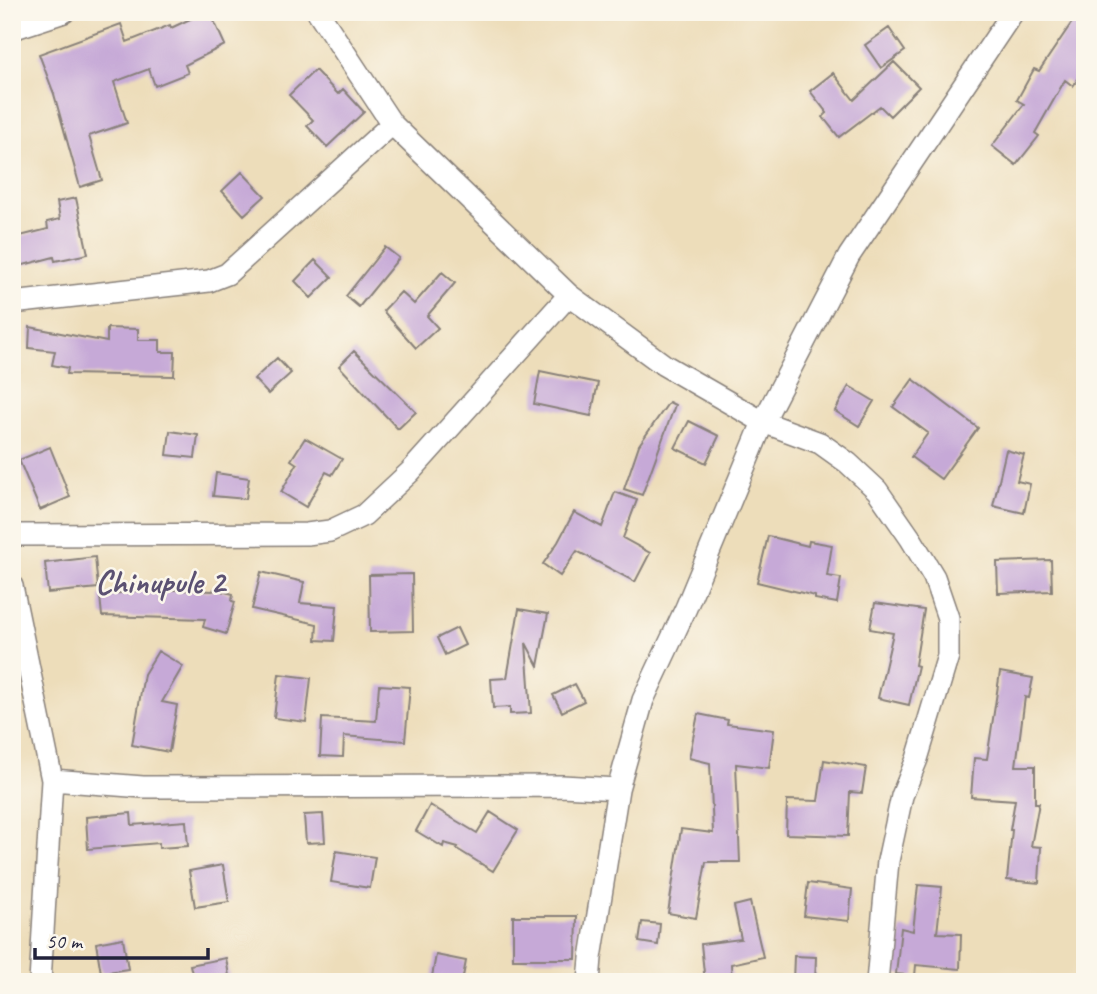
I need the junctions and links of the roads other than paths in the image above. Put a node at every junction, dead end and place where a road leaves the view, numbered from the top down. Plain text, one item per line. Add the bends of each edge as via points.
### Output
1 (64, 12) edge
2 (318, 12) edge
3 (1013, 12) edge
4 (12, 29) edge
5 (392, 124) junction
6 (569, 295) junction
7 (12, 303) edge
8 (763, 422) junction
9 (12, 535) edge
10 (12, 586) edge
11 (52, 780) junction
12 (618, 789) junction
13 (40, 982) edge
14 (589, 982) edge
15 (877, 982) edge

1 - 4 street
2 - 5 street
3 - 8 street via 849,256
5 - 6 street
5 - 7 street via 227,274 209,281
6 - 8 street via 664,365
6 - 9 street via 410,472 364,515 330,531
8 - 12 street via 687,608 643,699
8 - 15 street via 820,443 877,490 934,578 948,618 948,656 902,796 888,861
10 - 11 street
11 - 12 street via 143,787
11 - 13 street
12 - 14 street

